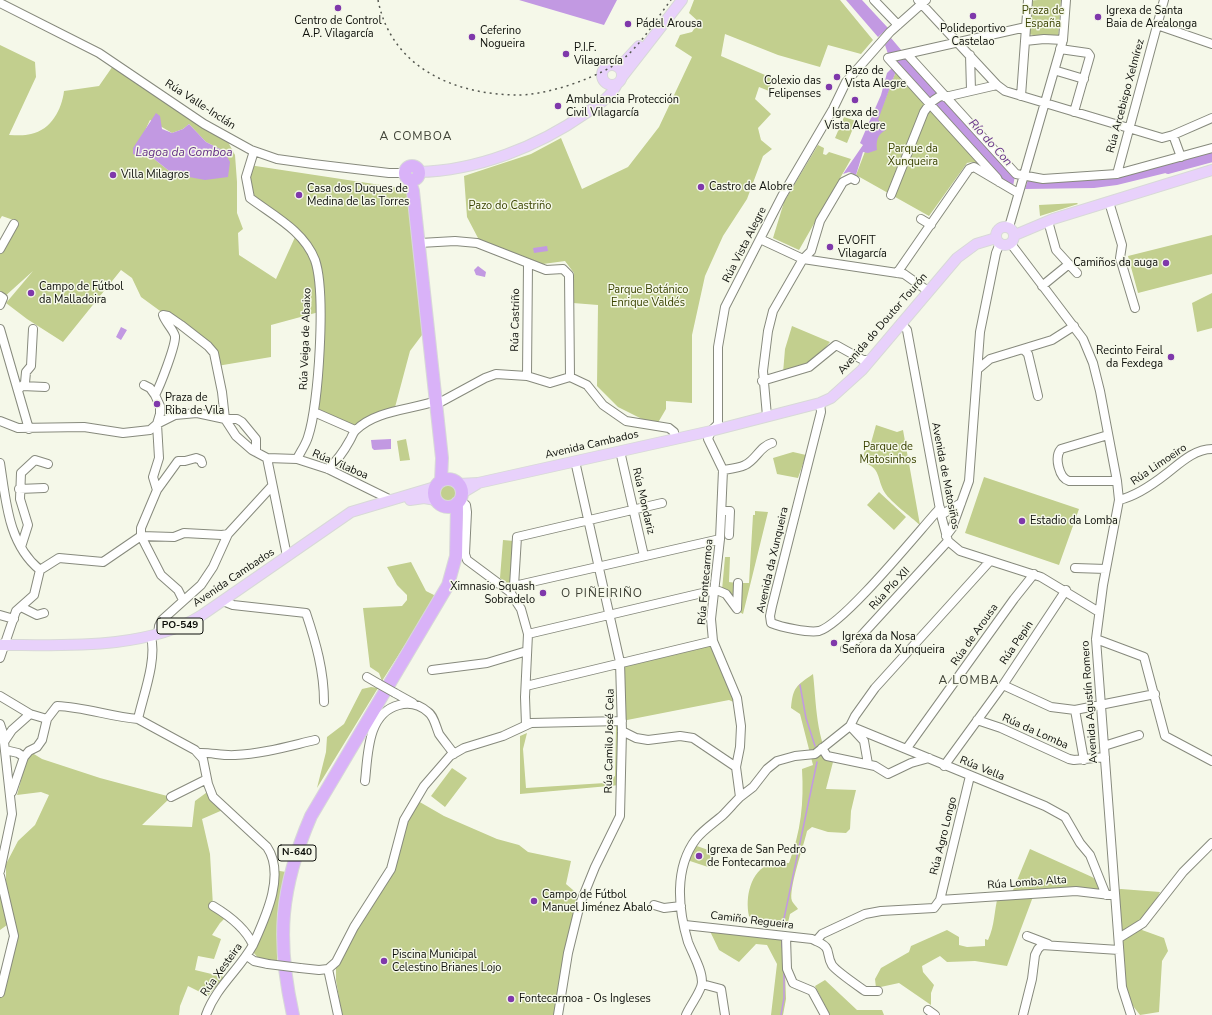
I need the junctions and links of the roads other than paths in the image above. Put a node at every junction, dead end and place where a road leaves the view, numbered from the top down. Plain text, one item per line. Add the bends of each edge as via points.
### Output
1 (675, 0) edge
2 (682, 0) edge
3 (874, 0) edge
4 (1028, 0) edge
5 (1066, 0) edge
6 (1164, 0) edge
7 (922, 1) edge
8 (0, 3) edge
9 (898, 25) junction
10 (1157, 25) junction
11 (1026, 27) junction
12 (1025, 40) junction
13 (1063, 40) junction
14 (959, 43) junction
15 (1212, 44) edge
16 (1060, 49) junction
17 (907, 54) junction
18 (970, 55) junction
19 (616, 66) junction
20 (1057, 71) dead end
21 (1084, 79) junction
22 (619, 80) junction
23 (606, 82) junction
24 (997, 85) junction
25 (972, 90) junction
26 (944, 96) junction
27 (1021, 96) junction
28 (599, 103) junction
29 (1044, 103) junction
30 (929, 104) junction
31 (1074, 112) junction
32 (1212, 118) edge
33 (1128, 128) junction
34 (1173, 135) junction
35 (1212, 148) edge
36 (254, 151) junction
37 (1181, 157) junction
38 (1212, 172) edge
39 (1117, 174) junction
40 (412, 176) junction
41 (1022, 177) junction
42 (855, 180) dead end
43 (999, 182) junction
44 (1018, 191) junction
45 (891, 195) dead end
46 (1109, 202) junction
47 (921, 219) dead end
48 (1048, 221) junction
49 (14, 224) dead end
50 (931, 225) junction
51 (1006, 237) junction
52 (760, 239) junction
53 (420, 243) junction
54 (0, 249) edge
55 (803, 259) junction
56 (528, 263) junction
57 (1069, 264) junction
58 (897, 273) junction
59 (1078, 273) dead end
60 (1042, 286) junction
61 (928, 291) junction
62 (0, 296) edge
63 (0, 305) edge
64 (1135, 308) dead end
65 (901, 323) junction
66 (1074, 326) junction
67 (0, 329) edge
68 (34, 329) dead end
69 (979, 346) junction
70 (1024, 350) junction
71 (995, 357) junction
72 (869, 360) junction
73 (978, 369) junction
74 (527, 376) junction
75 (570, 377) junction
76 (762, 380) junction
77 (144, 385) dead end
78 (45, 387) dead end
79 (20, 388) junction
80 (155, 395) junction
81 (1038, 396) dead end
82 (436, 402) junction
83 (820, 403) junction
84 (314, 412) junction
85 (767, 416) junction
86 (225, 419) junction
87 (0, 421) edge
88 (157, 424) junction
89 (29, 429) junction
90 (355, 430) junction
91 (711, 431) junction
92 (1108, 434) junction
93 (675, 438) junction
94 (772, 442) dead end
95 (1212, 449) edge
96 (620, 451) junction
97 (256, 452) junction
98 (267, 458) junction
99 (297, 459) junction
100 (576, 461) junction
101 (0, 463) edge
102 (202, 463) dead end
103 (48, 464) dead end
104 (328, 470) junction
105 (723, 470) junction
106 (1117, 481) junction
107 (272, 486) junction
108 (44, 488) dead end
109 (20, 489) junction
110 (156, 490) junction
111 (452, 490) junction
112 (391, 500) junction
113 (1119, 500) junction
114 (962, 502) junction
115 (440, 504) junction
116 (662, 504) dead end
117 (633, 510) junction
118 (722, 511) junction
119 (941, 511) junction
120 (588, 520) junction
121 (331, 525) junction
122 (228, 534) junction
123 (729, 535) dead end
124 (141, 536) junction
125 (720, 539) junction
126 (947, 539) junction
127 (457, 540) junction
128 (21, 547) junction
129 (288, 556) junction
130 (644, 556) junction
131 (990, 561) junction
132 (600, 567) junction
133 (1075, 568) dead end
134 (1106, 569) junction
135 (40, 570) junction
136 (1034, 574) junction
137 (738, 583) dead end
138 (512, 589) junction
139 (717, 590) junction
140 (1066, 590) junction
141 (183, 600) junction
142 (223, 601) junction
143 (21, 607) junction
144 (1099, 612) junction
145 (44, 613) dead end
146 (0, 615) edge
147 (610, 615) junction
148 (14, 619) junction
149 (528, 634) junction
150 (155, 636) junction
151 (1096, 638) junction
152 (713, 641) junction
153 (3, 645) edge
154 (845, 649) dead end
155 (526, 651) junction
156 (0, 658) edge
157 (620, 662) junction
158 (432, 670) dead end
159 (367, 677) dead end
160 (1003, 685) junction
161 (526, 686) junction
162 (1155, 694) junction
163 (0, 696) edge
164 (324, 702) dead end
165 (416, 704) junction
166 (1100, 706) junction
167 (1075, 710) junction
168 (30, 714) junction
169 (47, 719) junction
170 (138, 719) junction
171 (977, 720) junction
172 (622, 721) junction
173 (0, 724) edge
174 (526, 725) junction
175 (850, 726) junction
176 (622, 731) junction
177 (1139, 735) dead end
178 (315, 740) dead end
179 (5, 746) junction
180 (1104, 746) junction
181 (822, 748) junction
182 (907, 748) junction
183 (198, 753) junction
184 (454, 754) junction
185 (24, 757) junction
186 (1105, 757) junction
187 (929, 758) junction
188 (1084, 760) junction
189 (1212, 761) edge
190 (868, 764) junction
191 (944, 766) junction
192 (736, 767) junction
193 (970, 776) junction
194 (207, 780) junction
195 (365, 781) dead end
196 (10, 797) junction
197 (171, 797) dead end
198 (740, 797) junction
199 (1212, 843) edge
200 (0, 871) edge
201 (0, 876) edge
202 (1106, 895) junction
203 (1116, 896) junction
204 (940, 900) junction
205 (654, 905) dead end
206 (214, 906) dead end
207 (681, 906) junction
208 (685, 926) junction
209 (1027, 936) dead end
210 (786, 937) junction
211 (1119, 938) junction
212 (816, 941) junction
213 (253, 945) junction
214 (1049, 945) junction
215 (1119, 950) junction
216 (247, 956) junction
217 (328, 969) junction
218 (702, 984) junction
219 (878, 991) dead end
220 (0, 992) edge
221 (206, 1015) edge
222 (293, 1015) edge
223 (338, 1015) edge
224 (558, 1015) edge
225 (686, 1015) edge
226 (725, 1015) edge
227 (825, 1015) edge
228 (1023, 1015) edge
229 (1131, 1015) edge

1 - 19 main road via 632,54
2 - 22 main road, Rúa Valle-Inclán
3 - 9 street
4 - 11 street
5 - 13 street
6 - 10 street, Rúa Arcebispo Xelmírez
7 - 9 street, Rúa Vista Alegre
7 - 14 street
8 - 36 street, Rúa Valle-Inclán via 99,53 204,124
9 - 52 street, Rúa Vista Alegre via 846,82
10 - 15 street
10 - 33 street, Rúa Arcebispo Xelmírez
11 - 12 street
11 - 14 street
12 - 13 street
12 - 27 street
13 - 16 street
14 - 17 street
14 - 18 street
16 - 21 street via 1090,54
16 - 29 street
17 - 26 street
17 - 30 street via 888,58
18 - 24 street
18 - 25 street
19 - 22 main road via 622,72
19 - 23 main road via 608,66 603,71
20 - 21 street
21 - 31 street
22 - 23 main road via 611,84
22 - 28 main road, Rúa Valle-Inclán via 613,92
23 - 28 main road
24 - 25 street
24 - 27 street
25 - 26 street
26 - 30 street via 938,96
26 - 41 street via 1016,174
27 - 29 street
28 - 40 main road, Rúa Valle-Inclán via 565,127 529,145 459,167
29 - 31 street
29 - 41 street
30 - 43 street
30 - 45 street
31 - 33 street
32 - 34 street
33 - 34 street via 1162,138
33 - 39 street, Rúa Arcebispo Xelmírez
34 - 37 street
35 - 37 street
36 - 40 street, Rúa Valle-Inclán via 277,159
36 - 84 street, Rúa Veiga de Abaixo via 246,178 250,198 297,232 315,260 319,284 320,322
37 - 39 street
38 - 46 main road, Avenida do Doutor Tourón
39 - 41 street via 1043,179
40 - 53 highway
41 - 44 street
42 - 55 street via 845,180 834,195 820,221 811,251
43 - 44 street
43 - 50 street via 974,167 969,169
44 - 51 street
46 - 48 main road, Avenida do Doutor Tourón
46 - 64 street via 1122,245 1120,258
47 - 50 street
48 - 51 main road, Avenida do Doutor Tourón
48 - 57 street via 1056,250
49 - 54 street
50 - 58 street
51 - 60 street, Avenida Agustín Romero
51 - 61 main road, Avenida do Doutor Tourón via 976,244 967,249
51 - 69 street, Rúa Pío XII via 993,267
52 - 55 street
52 - 91 street, Rúa Vista Alegre via 725,307 718,347 718,424
53 - 56 street via 477,243
53 - 82 highway
55 - 58 street
55 - 76 street via 774,311 765,350
56 - 74 street, Rúa Castriño
56 - 75 street via 546,270 563,269 569,274
57 - 59 street
57 - 60 street
58 - 61 street via 904,274
60 - 66 street, Avenida Agustín Romero
61 - 65 main road, Avenida do Doutor Tourón
62 - 63 street via 3,298
65 - 72 main road, Avenida do Doutor Tourón
65 - 119 street, Avenida de Matosiños via 907,330
66 - 70 street via 1052,340
66 - 92 street, Avenida Agustín Romero via 1087,346 1093,362
67 - 79 street
68 - 79 street via 31,366 26,372 25,384
69 - 71 street via 986,354
69 - 73 street, Rúa Pío XII
70 - 71 street
70 - 81 street via 1028,354
71 - 73 street
72 - 76 street via 863,360 836,345 809,367
72 - 83 main road, Avenida do Doutor Tourón via 844,388
73 - 114 street, Rúa Pío XII via 970,475
74 - 75 street via 550,383
74 - 82 street via 496,374
75 - 93 street via 587,385 603,405 626,421 669,428 674,432
76 - 85 street
77 - 80 street
78 - 79 street
79 - 89 street
80 - 86 street via 175,339 163,315 182,325 214,353
80 - 88 street via 160,406
82 - 90 street via 376,418
82 - 111 highway via 442,458
83 - 85 main road, Avenida do Doutor Tourón
83 - 119 street, Avenida da Xunqueira via 821,412 772,606 771,623 812,631 824,629 850,608
84 - 90 street
84 - 99 street, Rúa Veiga de Abaixo via 308,437
85 - 91 main road, Avenida do Doutor Tourón
86 - 88 street via 197,413 175,415
86 - 97 street, Rúa Vilaboa via 236,436
86 - 97 street via 237,419 247,426 256,439
87 - 89 street
88 - 89 street via 150,430 123,433 84,428
88 - 110 street via 159,458 153,477
90 - 104 street via 342,454
91 - 93 main road, Avenida Cambados
91 - 105 street, Rúa Fontecarmoa via 708,439
92 - 106 street, Avenida Agustín Romero
92 - 106 street via 1061,449 1058,454 1060,474 1069,481
93 - 96 main road, Avenida Cambados
94 - 105 street via 765,445 754,459 745,465
95 - 113 street, Rúa Limoeiro via 1185,459 1138,492
96 - 100 main road, Avenida Cambados
96 - 117 street, Rúa Mondariz
97 - 98 street, Rúa Vilaboa
98 - 99 street, Rúa Vilaboa
98 - 107 street
99 - 104 street, Rúa Vilaboa
100 - 111 main road, Avenida Cambados
100 - 120 street, Rúa Camilo José Cela
101 - 128 street via 8,518
102 - 110 street via 196,458 178,460
103 - 109 street via 35,460 21,473
104 - 112 street, Rúa Vilaboa
105 - 118 street, Rúa Fontecarmoa
106 - 113 street, Avenida Agustín Romero
107 - 122 street
107 - 129 street
108 - 109 street
109 - 128 street via 20,499 28,525
110 - 124 street via 141,528
111 - 112 main road, PO-549
111 - 115 highway via 451,507
111 - 115 highway, N-640 via 434,493
111 - 127 highway, N-640
111 - 138 street via 466,505 467,560
112 - 121 main road, PO-549 via 351,512
113 - 134 street, Avenida Agustín Romero
114 - 119 street via 953,510
114 - 126 street, Rúa Pío XII
115 - 121 main road, PO-549 via 416,498 368,510
115 - 127 highway, N-640 via 452,520
116 - 117 street
117 - 120 street
117 - 130 street, Rúa Mondariz
118 - 123 street via 730,511
118 - 125 street, Rúa Fontecarmoa
119 - 126 street, Avenida de Matosiños
120 - 132 street, Rúa Camilo José Cela
120 - 138 street via 517,537
121 - 129 main road, Avenida Cambados / PO-549
122 - 124 street via 184,533 174,537
122 - 141 street via 206,577 194,592
124 - 135 street via 103,562 59,558
124 - 141 street via 150,558 162,576 178,590
125 - 130 street
125 - 139 street, Rúa Fontecarmoa
126 - 131 street, Avenida de Matosiños via 960,551
126 - 154 street, Rúa Pío XII via 861,636
127 - 222 highway, N-640 via 454,569 448,585 311,816 300,844 284,906 282,938 285,981
128 - 135 street via 30,563
129 - 142 main road, Avenida Cambados / PO-549
130 - 132 street
131 - 136 street, Avenida de Matosiños
131 - 175 street via 875,688
132 - 138 street
132 - 147 street, Rúa Camilo José Cela
133 - 134 street
134 - 144 street, Avenida Agustín Romero
135 - 143 street via 34,595
136 - 140 street, Avenida de Matosiños
136 - 182 street, Rúa de Arousa
137 - 139 street via 737,609 726,594
138 - 149 street
139 - 147 street
139 - 152 street, Rúa Fontecarmoa via 711,619
140 - 144 street, Avenida de Matosiños
140 - 160 street, Rúa Pepin
141 - 150 street via 162,620
142 - 150 main road, Avenida Cambados / PO-549 via 192,621
142 - 164 street via 233,605 306,613 320,656
143 - 145 street via 37,615
143 - 148 street via 16,611
144 - 151 street, Avenida Agustín Romero
146 - 148 street
147 - 149 street
147 - 157 street, Rúa Camilo José Cela
148 - 153 street
149 - 155 street
150 - 153 main road, Avenida Cambados / PO-549 via 118,642
150 - 170 street
151 - 162 street via 1144,657
151 - 166 street, Avenida Agustín Romero
152 - 157 street
152 - 192 street, Rúa Fontecarmoa via 737,698 741,726
153 - 156 street
155 - 158 street via 487,663
155 - 161 street
157 - 161 street
157 - 172 street, Rúa Camilo José Cela
159 - 165 street, bridge
160 - 167 street via 1051,707
160 - 171 street, Rúa Pepin
161 - 174 street
162 - 166 street
162 - 189 street via 1165,736
163 - 168 street
165 - 184 street via 430,713 439,733
165 - 195 street via 393,706 381,716 372,731 368,746
166 - 167 street
166 - 180 street, Avenida Agustín Romero
167 - 188 street, Rúa da Lomba
168 - 169 street
168 - 179 street via 12,730
169 - 170 street via 57,706
169 - 185 street via 42,740
170 - 183 street
171 - 188 street, Rúa da Lomba via 1069,759
171 - 191 street, Rúa Pepin
172 - 174 street
172 - 176 street, Rúa Camilo José Cela
173 - 179 street
174 - 184 street
175 - 181 street
175 - 182 street, Rúa Vella
175 - 190 street via 864,741
176 - 192 street via 636,738 648,740 680,736 693,738
176 - 224 street, Rúa Camilo José Cela via 620,816 580,904 568,953
177 - 180 street
178 - 183 street via 286,748 246,754
179 - 185 street
179 - 196 street
180 - 186 street, Avenida Agustín Romero
181 - 190 street via 827,756
181 - 198 street via 815,754 777,761
182 - 187 street, Rúa Vella
183 - 194 street via 203,759
184 - 217 street via 424,786 404,820 391,869 354,927 336,962
185 - 196 street
186 - 188 street, Rúa da Lomba
186 - 203 street, Avenida Agustín Romero
187 - 190 street via 888,774
187 - 191 street, Rúa Vella
191 - 193 street, Rúa Vella
192 - 198 street, Rúa Fontecarmoa
193 - 202 street, Rúa Vella via 1045,806 1065,817 1090,855
193 - 204 street, Rúa Agro Longo
194 - 197 street
194 - 213 street via 213,797 267,846 272,854 273,885 264,920
196 - 200 street via 12,814
198 - 207 street via 695,840 679,882
199 - 211 street via 1183,872 1143,923
201 - 220 street via 14,936
202 - 203 street, Rúa Lomba Alta
202 - 204 street, Rúa Lomba Alta via 1076,891
203 - 211 street, Avenida Agustín Romero
204 - 212 street via 934,908 865,914 822,934
205 - 207 street via 664,908
206 - 213 street, Rúa Xesteira via 228,915
207 - 208 street
208 - 210 street, Camiño Regueira
208 - 218 street via 688,942 702,975
209 - 214 street
210 - 212 street, Camiño Regueira
210 - 227 street via 786,969 793,983 812,991
211 - 215 street, Avenida Agustín Romero
212 - 219 street via 824,944 829,950 832,965 859,987 865,991
213 - 216 street, Rúa Xesteira
214 - 215 street
214 - 228 street via 1038,949 1035,956
215 - 229 street, Avenida Agustín Romero via 1123,992
216 - 217 street, bridge via 254,961 268,964
216 - 221 street, Rúa Xesteira via 216,994
217 - 223 street
218 - 225 street
218 - 226 street via 721,989

